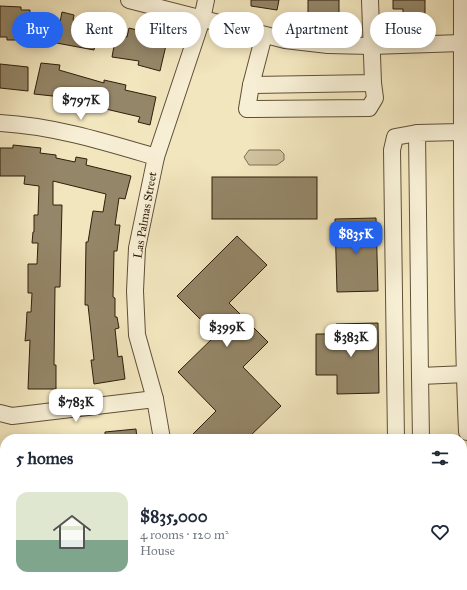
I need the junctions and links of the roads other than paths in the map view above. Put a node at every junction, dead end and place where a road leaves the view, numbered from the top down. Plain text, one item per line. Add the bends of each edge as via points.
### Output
1 (129, 0) edge
2 (206, 0) edge
3 (370, 0) edge
4 (462, 0) edge
5 (370, 12) edge
6 (202, 19) junction
7 (209, 21) edge
8 (264, 35) edge
9 (462, 43) junction
10 (436, 44) edge
11 (370, 46) edge
12 (261, 48) edge
13 (371, 48) edge
14 (373, 83) junction
15 (251, 85) junction
16 (0, 123) edge
17 (461, 132) junction
18 (417, 133) junction
19 (156, 157) junction
20 (466, 374) edge
21 (420, 376) junction
22 (155, 399) junction
23 (0, 413) edge
24 (467, 432) edge
25 (161, 434) edge
26 (396, 434) edge
27 (421, 434) edge

1 - 6 street
2 - 6 street, Las Palmas Street
3 - 5 street
4 - 9 street
6 - 7 street
6 - 19 street, Las Palmas Street
8 - 11 street via 321,44
9 - 10 street
9 - 17 street
12 - 15 street
13 - 14 street
14 - 15 street
14 - 15 street via 374,98 368,108 347,108 319,118 245,119
16 - 19 street via 22,124 76,134
17 - 18 street
17 - 20 street
18 - 21 street
18 - 26 street via 395,137 392,150
19 - 22 street, Las Palmas Street via 137,248 135,291 137,335
20 - 21 street
20 - 24 street
21 - 27 street
22 - 23 street via 12,416
22 - 25 street, Las Palmas Street

